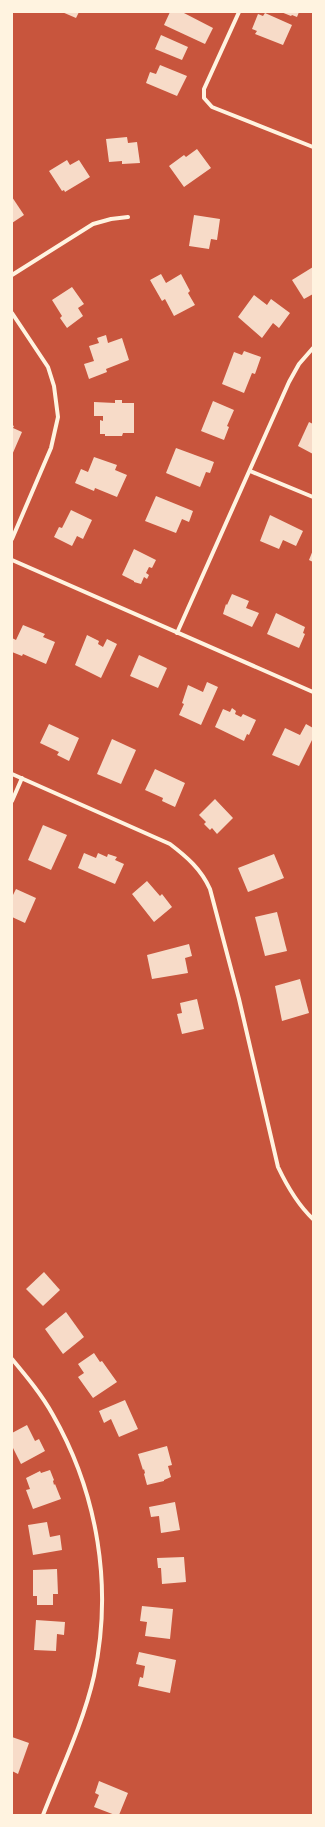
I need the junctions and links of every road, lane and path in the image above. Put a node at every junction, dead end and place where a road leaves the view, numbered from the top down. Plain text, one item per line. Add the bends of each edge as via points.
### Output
1 (239, 12) edge
2 (313, 147) edge
3 (128, 217) dead end
4 (12, 275) edge
5 (12, 313) edge
6 (313, 348) edge
7 (250, 471) junction
8 (313, 497) edge
9 (12, 539) edge
10 (12, 560) edge
11 (177, 633) junction
12 (313, 692) edge
13 (12, 774) edge
14 (22, 778) junction
15 (12, 801) edge
16 (313, 1219) edge
17 (12, 1359) edge
18 (43, 1815) edge

1 - 2 street via 204,89 204,98 212,107
3 - 4 street via 94,224
5 - 9 street via 48,367 54,386 58,417 51,448
6 - 7 street via 299,364 289,382
7 - 8 street
7 - 11 street
10 - 11 street
11 - 12 street
13 - 14 street
14 - 15 street
14 - 16 street via 170,844 186,856 207,882 237,991 278,1167 288,1188
17 - 18 street via 49,1408 70,1447 83,1482 100,1556 101,1632 93,1676 81,1721

